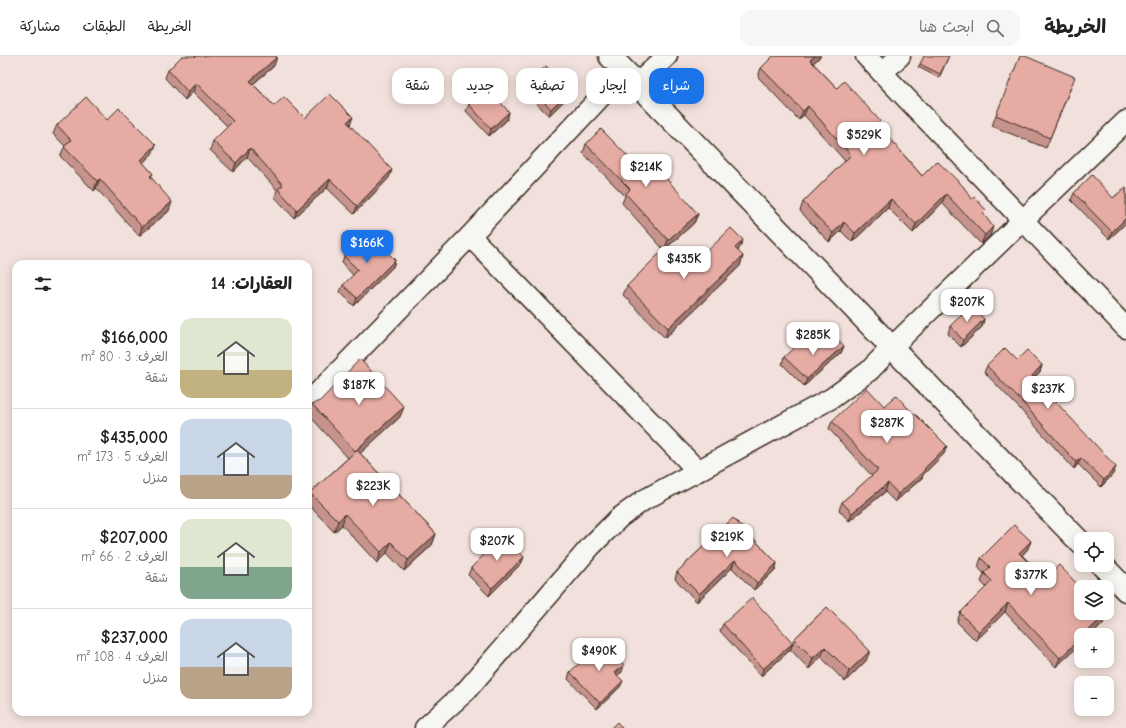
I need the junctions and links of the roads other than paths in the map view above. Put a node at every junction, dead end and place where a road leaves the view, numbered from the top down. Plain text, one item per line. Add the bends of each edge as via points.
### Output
1 (667, 56) edge
2 (866, 56) edge
3 (900, 56) edge
4 (633, 68) edge
5 (882, 73) junction
6 (641, 89) edge
7 (593, 104) edge
8 (1126, 122) edge
9 (1022, 220) junction
10 (470, 236) junction
11 (1126, 328) edge
12 (892, 347) junction
13 (312, 399) edge
14 (698, 471) junction
15 (1074, 536) edge
16 (1109, 572) edge
17 (1126, 590) edge
18 (425, 728) edge

1 - 4 street
2 - 5 street
3 - 5 street
5 - 9 street
6 - 12 street
7 - 10 street
8 - 9 street
9 - 11 street
9 - 12 street
10 - 13 street
10 - 14 street
12 - 14 street via 870,371 832,398
12 - 15 street
14 - 18 street via 644,500 619,518 591,546 465,692
16 - 17 street

